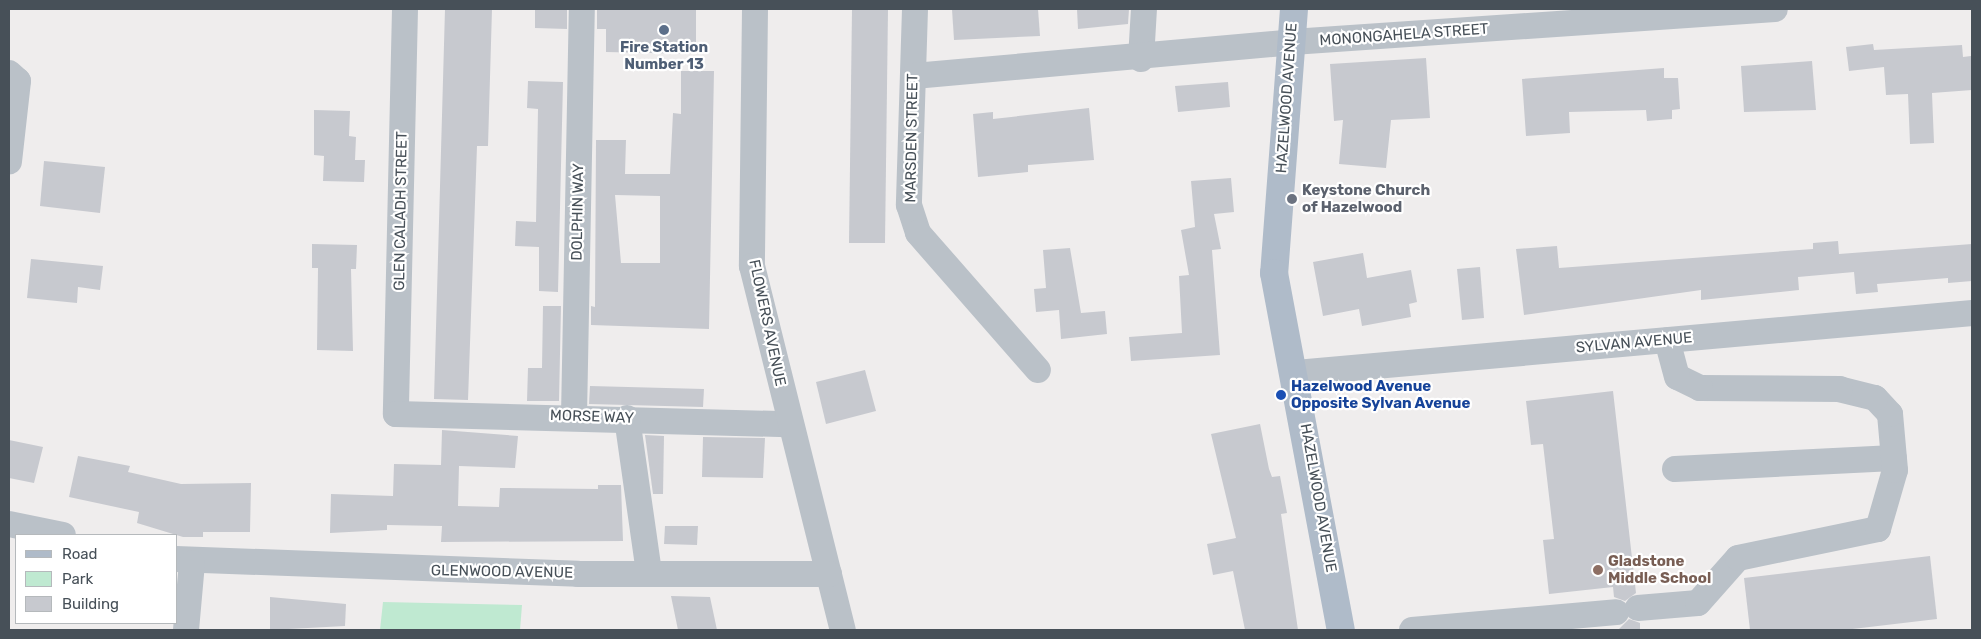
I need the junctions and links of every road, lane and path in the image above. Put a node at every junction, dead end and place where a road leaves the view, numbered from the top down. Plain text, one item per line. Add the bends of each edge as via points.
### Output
1 (405, 9) edge
2 (582, 9) edge
3 (755, 9) edge
4 (915, 9) edge
5 (1144, 9) edge
6 (1294, 9) edge
7 (1775, 9) edge
8 (1292, 42) junction
9 (1141, 58) junction
10 (914, 76) junction
11 (13, 77) edge
12 (9, 161) edge
13 (1972, 313) edge
14 (1667, 340) junction
15 (1038, 370) dead end
16 (1296, 373) junction
17 (396, 414) joint
18 (574, 416) junction
19 (627, 418) junction
20 (788, 424) junction
21 (1894, 458) junction
22 (1675, 469) dead end
23 (9, 524) edge
24 (58, 534) edge
25 (184, 561) edge
26 (649, 572) junction
27 (829, 574) junction
28 (186, 630) edge
29 (843, 630) edge
30 (1341, 630) edge
31 (1412, 630) edge

1 - 17 street, GLEN CALADH STREET
2 - 18 street, DOLPHIN WAY
3 - 20 street, FLOWERS AVENUE via 752,266
4 - 10 street, MARSDEN STREET
5 - 9 street
6 - 8 main road, HAZELWOOD AVENUE
7 - 8 street, MONONGAHELA STREET
8 - 9 street, MONONGAHELA STREET
8 - 16 main road, HAZELWOOD AVENUE via 1274,273
9 - 10 street, MONONGAHELA STREET
10 - 15 street, MARSDEN STREET via 909,206 918,233
11 - 12 street
13 - 14 street, SYLVAN AVENUE
14 - 16 street, SYLVAN AVENUE
14 - 21 street via 1677,377 1700,388 1840,389 1875,398 1890,414
16 - 30 main road, HAZELWOOD AVENUE
17 - 18 street, MORSE WAY
18 - 19 street, MORSE WAY
19 - 20 street, MORSE WAY
19 - 26 street
20 - 27 street, FLOWERS AVENUE
21 - 22 street
21 - 31 street via 1894,470 1878,529 1738,558 1698,602
23 - 24 street
25 - 26 street, GLENWOOD AVENUE
25 - 28 street
26 - 27 street, GLENWOOD AVENUE
27 - 29 street, FLOWERS AVENUE

